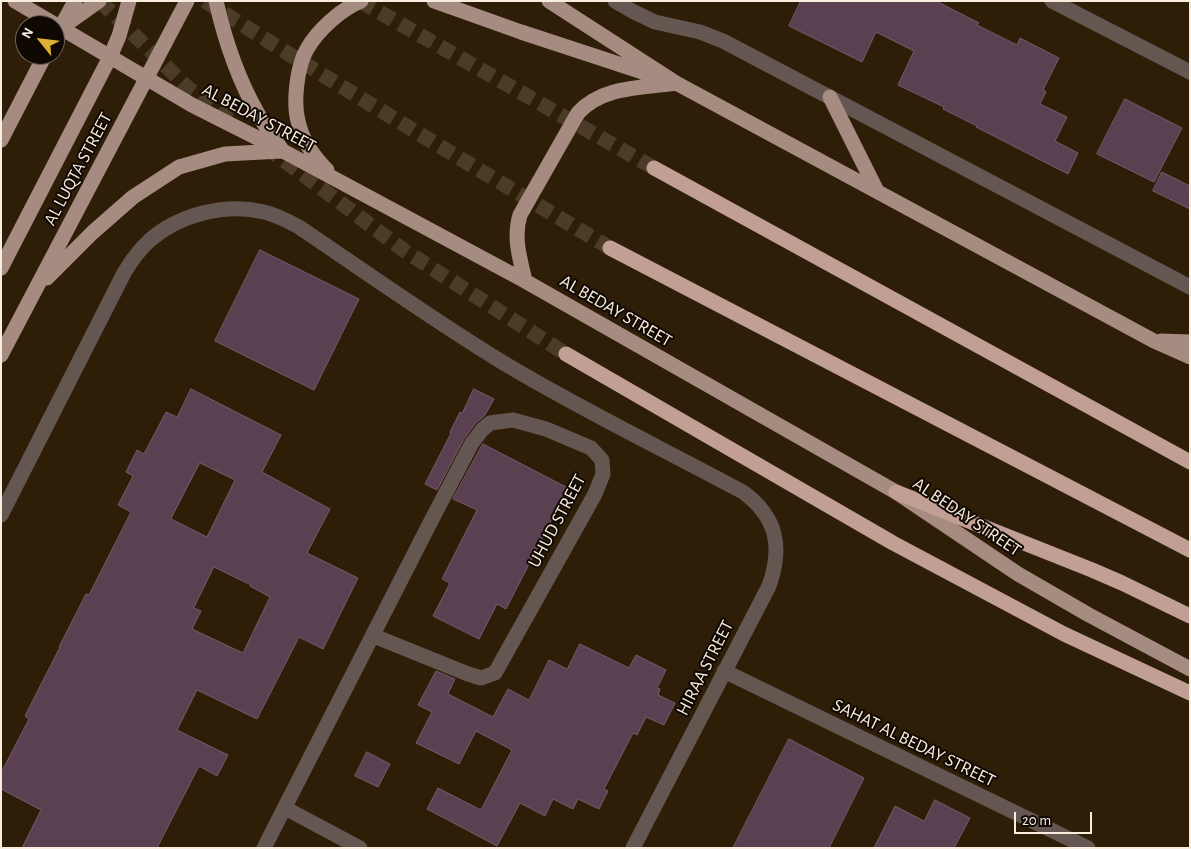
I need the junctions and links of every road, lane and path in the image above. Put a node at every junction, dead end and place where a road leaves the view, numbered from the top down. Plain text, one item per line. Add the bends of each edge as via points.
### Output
1 (15, 1) edge
2 (75, 1) edge
3 (99, 1) edge
4 (129, 1) edge
5 (187, 1) edge
6 (216, 1) edge
7 (361, 1) edge
8 (434, 1) edge
9 (549, 1) edge
10 (616, 1) edge
11 (1052, 1) edge
12 (34, 15) edge
13 (65, 20) edge
14 (65, 28) edge
15 (65, 36) edge
16 (110, 57) junction
17 (40, 65) edge
18 (1190, 72) edge
19 (147, 78) junction
20 (676, 82) junction
21 (830, 97) junction
22 (1, 140) edge
23 (283, 151) junction
24 (654, 168) tunnel mouth
25 (338, 181) junction
26 (877, 191) junction
27 (610, 248) tunnel mouth
28 (1, 268) edge
29 (525, 281) junction
30 (1190, 287) edge
31 (36, 290) junction
32 (1154, 341) junction
33 (1190, 342) edge
34 (566, 354) tunnel mouth
35 (1, 355) edge
36 (1190, 357) edge
37 (1190, 462) edge
38 (896, 492) junction
39 (1, 515) edge
40 (1190, 550) edge
41 (1190, 616) edge
42 (374, 636) junction
43 (1190, 669) edge
44 (724, 671) junction
45 (1190, 693) edge
46 (285, 808) junction
47 (264, 848) edge
48 (360, 848) edge
49 (632, 848) edge
50 (1088, 848) edge

1 - 12 main road, AL BEDAY STREET
2 - 13 main road
3 - 14 main road
4 - 16 main road
5 - 19 main road, AL LUQTA STREET
6 - 23 main road via 222,31 238,73 258,114
7 - 25 main road via 328,22 306,50 296,85 298,121 308,146
8 - 20 main road
9 - 20 main road
10 - 21 street via 644,18 712,36
11 - 18 street
15 - 16 main road, AL BEDAY STREET
16 - 19 main road, AL BEDAY STREET
16 - 28 main road
17 - 22 main road
19 - 23 main road, AL BEDAY STREET
19 - 31 main road, AL LUQTA STREET
20 - 26 main road
20 - 29 main road via 609,92 592,100 578,113 520,215 516,238
21 - 26 main road
21 - 30 street
23 - 25 main road, AL BEDAY STREET
23 - 31 main road via 225,154 179,167 133,197
24 - 37 highway
25 - 29 main road, AL BEDAY STREET
26 - 32 main road
27 - 40 highway
29 - 38 main road, AL BEDAY STREET
31 - 35 main road, AL LUQTA STREET
32 - 33 main road
32 - 36 main road
34 - 45 highway via 893,543 1064,634
38 - 41 highway via 1107,577
38 - 43 main road, AL BEDAY STREET via 1018,574
39 - 44 street, HIRAA STREET via 135,255 166,228 185,218 225,209 264,212 300,227 503,363 757,502 775,533 775,569
42 - 42 street, UHUD STREET via 472,443 490,422 513,420 540,427 591,448 602,460 603,474 595,494 495,673 477,677
42 - 46 street, UHUD STREET
44 - 49 street, HIRAA STREET
44 - 50 street, SAHAT AL BEDAY STREET
46 - 47 street, UHUD STREET
46 - 48 street

